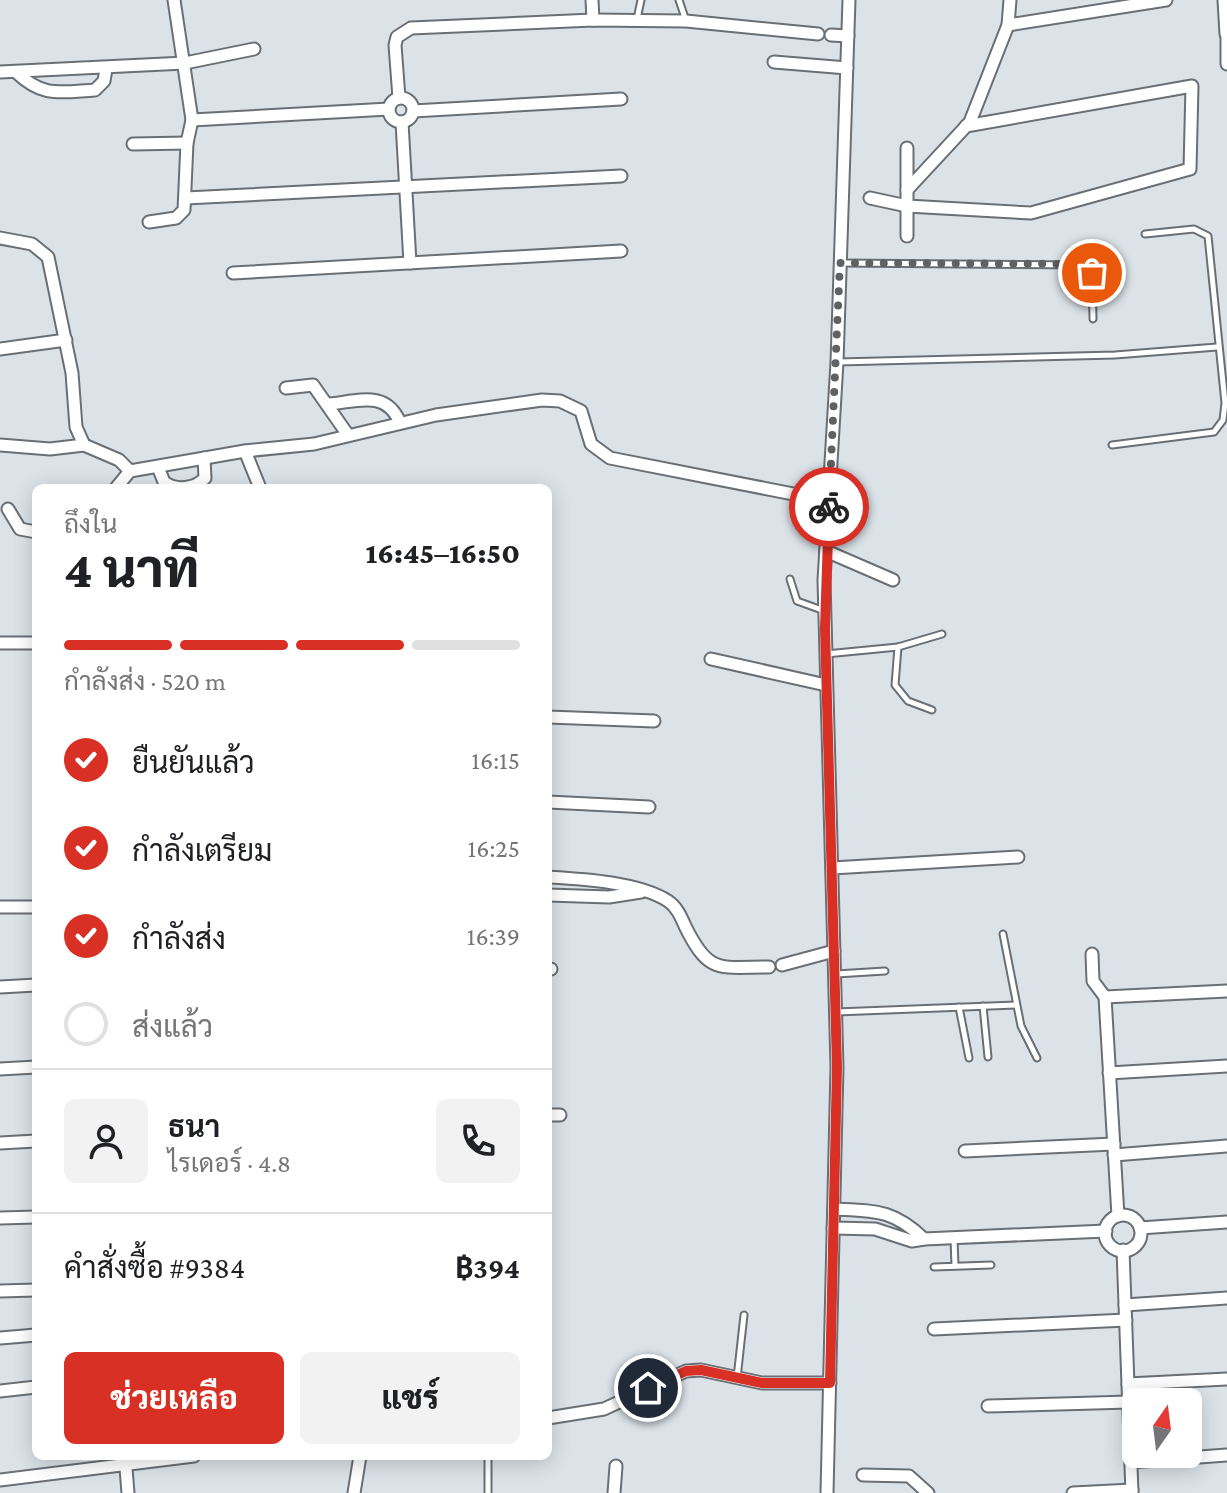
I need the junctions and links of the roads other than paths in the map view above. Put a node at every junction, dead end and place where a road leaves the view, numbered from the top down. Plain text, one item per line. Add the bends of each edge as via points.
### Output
1 (174, 0) edge
2 (592, 0) edge
3 (641, 0) edge
4 (679, 0) edge
5 (849, 0) edge
6 (1010, 0) edge
7 (1166, 0) edge
8 (1224, 0) edge
9 (593, 20) junction
10 (636, 20) junction
11 (686, 21) junction
12 (1008, 25) junction
13 (818, 34) dead end
14 (1226, 34) edge
15 (831, 35) dead end
16 (848, 36) junction
17 (254, 49) dead end
18 (774, 62) dead end
19 (185, 63) junction
20 (1227, 64) edge
21 (847, 68) junction
22 (106, 69) junction
23 (0, 72) edge
24 (16, 72) junction
25 (399, 98) junction
26 (621, 99) dead end
27 (389, 109) junction
28 (413, 111) junction
29 (192, 120) junction
30 (402, 122) junction
31 (966, 126) junction
32 (187, 143) junction
33 (133, 144) dead end
34 (907, 148) dead end
35 (621, 176) dead end
36 (406, 188) junction
37 (907, 190) junction
38 (186, 198) junction
39 (870, 198) dead end
40 (907, 206) junction
41 (149, 222) dead end
42 (1145, 234) dead end
43 (907, 236) dead end
44 (0, 238) edge
45 (621, 251) dead end
46 (410, 263) junction
47 (840, 263) junction
48 (233, 273) dead end
49 (1093, 319) dead end
50 (66, 340) junction
51 (1217, 347) junction
52 (0, 349) edge
53 (837, 362) junction
54 (286, 388) dead end
55 (329, 404) junction
56 (400, 423) junction
57 (348, 435) junction
58 (0, 445) edge
59 (84, 445) junction
60 (1112, 445) dead end
61 (245, 451) junction
62 (204, 458) junction
63 (158, 467) junction
64 (130, 471) junction
65 (119, 484) edge
66 (170, 484) edge
67 (196, 484) edge
68 (258, 484) edge
69 (829, 501) junction
70 (8, 509) dead end
71 (32, 531) edge
72 (826, 551) junction
73 (790, 579) dead end
74 (893, 580) dead end
75 (824, 611) junction
76 (942, 634) dead end
77 (0, 643) edge
78 (32, 643) edge
79 (898, 647) junction
80 (825, 654) junction
81 (711, 659) dead end
82 (826, 685) junction
83 (932, 710) dead end
84 (552, 717) edge
85 (654, 721) dead end
86 (552, 802) edge
87 (649, 807) dead end
88 (1018, 857) dead end
89 (832, 868) junction
90 (552, 877) edge
91 (565, 878) junction
92 (641, 892) junction
93 (552, 895) edge
94 (565, 895) junction
95 (0, 907) edge
96 (32, 907) edge
97 (1003, 934) dead end
98 (834, 951) junction
99 (1092, 954) dead end
100 (782, 965) dead end
101 (769, 967) dead end
102 (885, 971) dead end
103 (835, 974) junction
104 (32, 985) edge
105 (0, 987) edge
106 (1227, 991) edge
107 (1105, 997) junction
108 (1016, 1005) junction
109 (983, 1006) junction
110 (959, 1007) junction
111 (835, 1012) junction
112 (988, 1057) dead end
113 (969, 1058) dead end
114 (1037, 1058) dead end
115 (1227, 1066) edge
116 (32, 1067) edge
117 (0, 1069) edge
118 (1109, 1073) junction
119 (32, 1141) edge
120 (0, 1143) edge
121 (1227, 1146) edge
122 (1114, 1149) junction
123 (965, 1151) dead end
124 (834, 1209) junction
125 (1118, 1216) junction
126 (32, 1217) edge
127 (0, 1218) edge
128 (1227, 1222) edge
129 (833, 1228) junction
130 (1140, 1228) junction
131 (1106, 1231) junction
132 (954, 1238) junction
133 (924, 1239) junction
134 (1123, 1250) junction
135 (991, 1265) dead end
136 (955, 1266) junction
137 (934, 1267) dead end
138 (32, 1290) edge
139 (0, 1291) edge
140 (1227, 1298) edge
141 (1125, 1305) junction
142 (744, 1315) dead end
143 (1126, 1320) junction
144 (934, 1329) dead end
145 (32, 1335) edge
146 (0, 1338) edge
147 (737, 1379) junction
148 (1227, 1379) edge
149 (830, 1383) junction
150 (1128, 1384) junction
151 (32, 1387) edge
152 (1128, 1388) edge
153 (0, 1391) edge
154 (1122, 1402) edge
155 (988, 1406) dead end
156 (552, 1417) edge
157 (1227, 1455) edge
158 (1202, 1457) edge
159 (359, 1460) edge
160 (488, 1460) edge
161 (126, 1461) edge
162 (616, 1466) dead end
163 (1131, 1468) edge
164 (863, 1475) dead end
165 (0, 1480) edge
166 (1132, 1492) edge
167 (128, 1493) edge
168 (354, 1493) edge
169 (488, 1493) edge
170 (614, 1493) edge
171 (827, 1493) edge
172 (928, 1493) edge
173 (1073, 1493) edge

1 - 19 street
2 - 9 street
3 - 10 lane
4 - 11 lane
5 - 16 street
6 - 12 street
7 - 12 street
8 - 14 street
9 - 10 street
9 - 25 street via 411,28 397,37 395,45
10 - 11 street
11 - 13 street
12 - 31 street
14 - 20 street
15 - 16 street
16 - 21 street
17 - 19 street
18 - 21 street
19 - 22 street
19 - 29 street
21 - 47 street
22 - 24 street
22 - 24 street via 95,90 58,92 32,88
23 - 24 street
25 - 27 street
25 - 28 street via 409,101
26 - 28 street
27 - 29 street
27 - 30 street via 392,119
28 - 30 street
29 - 32 street
30 - 36 street
31 - 37 street
31 - 40 street via 1192,86 1190,169 1031,213
32 - 33 street
32 - 38 street
34 - 37 street
35 - 36 street
36 - 38 street
36 - 46 street
37 - 40 street
38 - 41 street via 181,215
39 - 40 street
40 - 43 street
42 - 51 lane via 1194,229 1208,236
44 - 50 street via 32,244 48,257
45 - 46 street
46 - 48 street
47 - 49 lane via 1083,265 1092,273
47 - 53 street
50 - 52 street
50 - 59 street via 76,427
51 - 53 lane
51 - 60 lane via 1225,403 1219,429
53 - 69 street
54 - 55 street via 313,385
55 - 56 street via 383,401 395,409
55 - 57 street
56 - 57 street
56 - 69 street via 560,401 581,411 591,444 610,458
57 - 61 street
58 - 59 street
59 - 64 street via 119,460
61 - 62 street
61 - 68 street
62 - 63 street
62 - 67 street via 205,478
63 - 64 street
63 - 66 street
64 - 65 street
69 - 72 street
70 - 71 street via 20,529
72 - 74 street
72 - 75 street
73 - 75 lane via 797,601
75 - 80 street
76 - 79 lane
77 - 78 street
79 - 80 lane
79 - 83 lane via 895,685 908,701
80 - 82 street
81 - 82 street
82 - 89 street
84 - 85 street
86 - 87 street
88 - 89 street
89 - 98 street
90 - 91 street
91 - 92 street via 607,881
91 - 94 street
92 - 94 street
92 - 101 street via 669,902 712,965
93 - 94 street
95 - 96 street
97 - 108 lane
98 - 100 street
98 - 103 street
99 - 107 street via 1093,981
102 - 103 lane
103 - 111 street
104 - 105 street
106 - 107 street
107 - 118 street
108 - 109 lane
108 - 114 lane
109 - 110 lane
109 - 112 lane
110 - 111 lane
110 - 113 lane
111 - 124 street
115 - 118 street
116 - 117 street
118 - 122 street
119 - 120 street
121 - 122 street
122 - 123 street
122 - 125 street
124 - 129 street
124 - 133 street via 890,1213
125 - 130 street via 1129,1216
125 - 131 street
126 - 127 street
128 - 130 street
129 - 133 street via 875,1229 912,1241
129 - 149 street
130 - 134 street via 1137,1245
131 - 132 street
131 - 134 street via 1110,1245
132 - 133 street
132 - 136 lane
134 - 141 street
135 - 136 lane
136 - 137 lane
138 - 139 street
140 - 141 street
141 - 143 street
142 - 147 lane
143 - 144 street
143 - 150 street
145 - 146 street
147 - 149 street
147 - 156 street via 686,1371 604,1409
148 - 150 street
149 - 171 street
150 - 152 street
151 - 153 street
154 - 155 street
157 - 158 street
159 - 168 street
160 - 169 lane
161 - 165 street
161 - 167 street
162 - 170 street
163 - 166 street
164 - 172 street via 909,1476
166 - 173 street

